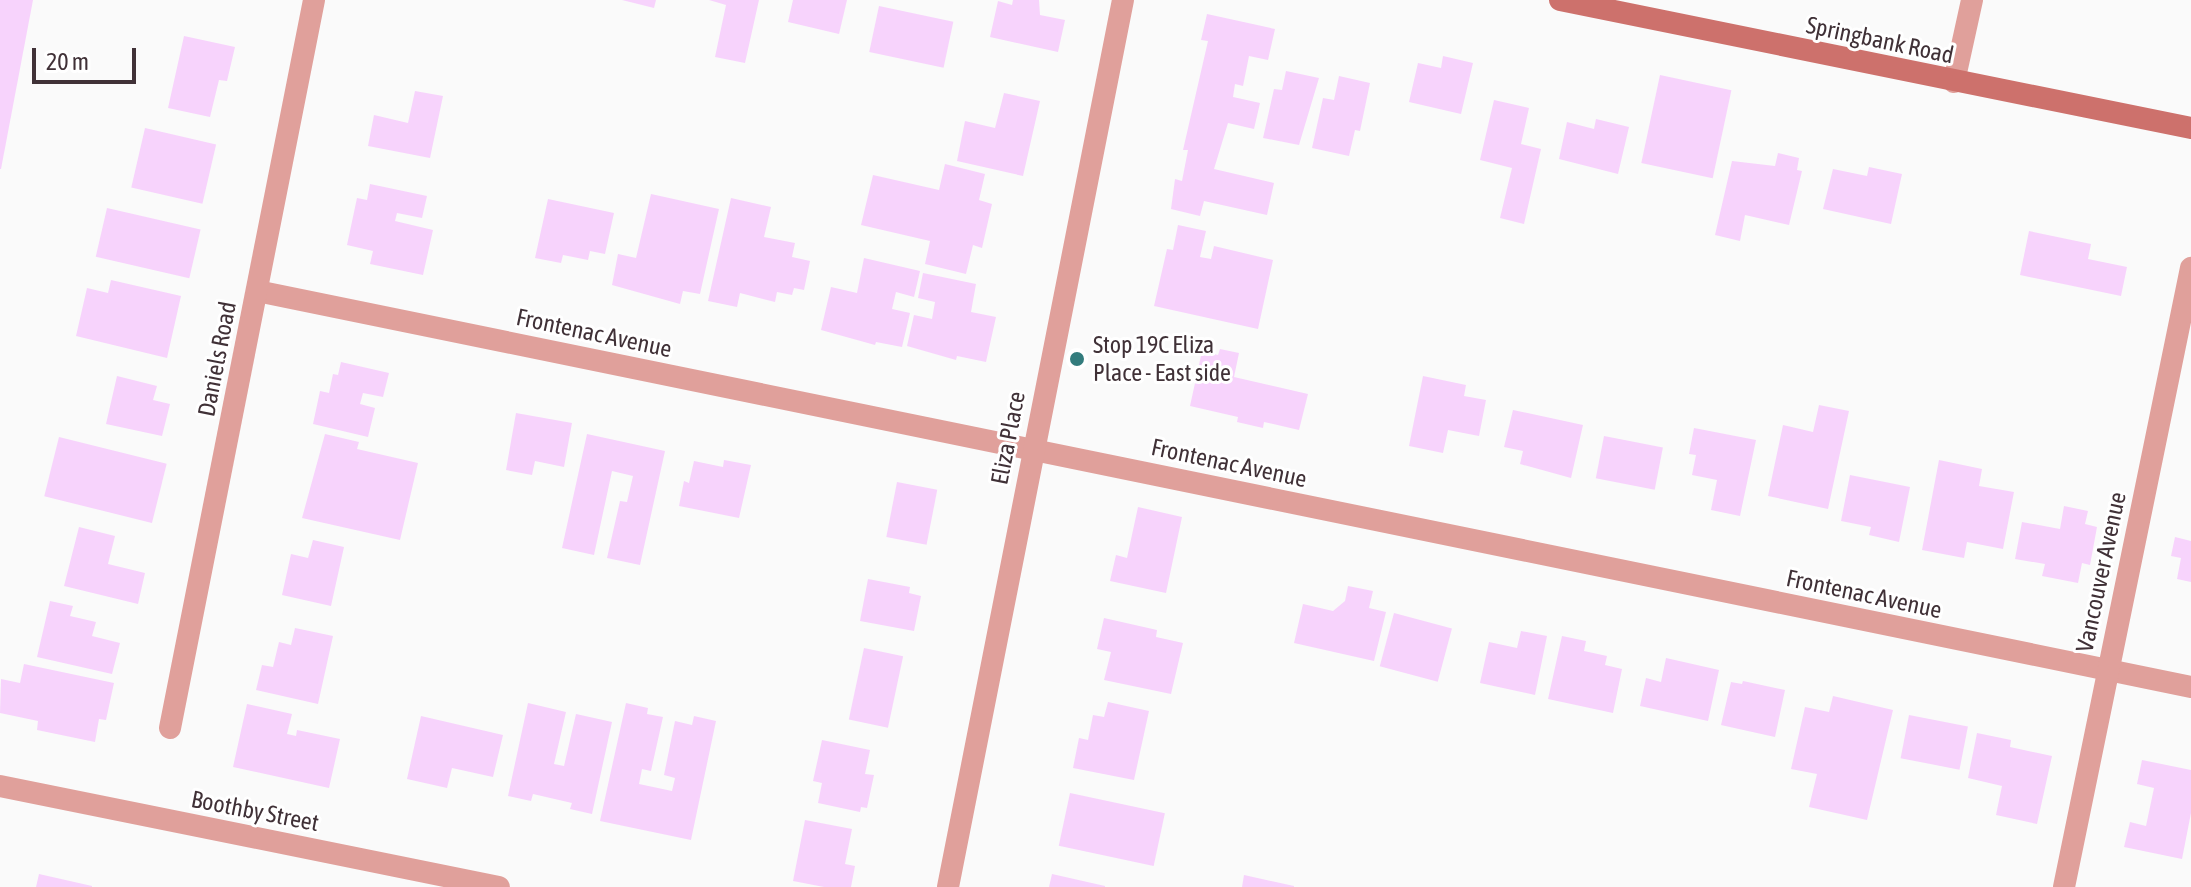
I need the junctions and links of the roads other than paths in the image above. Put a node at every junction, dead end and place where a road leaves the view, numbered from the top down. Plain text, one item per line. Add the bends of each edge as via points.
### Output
1 (314, 0) edge
2 (1123, 0) edge
3 (1560, 0) edge
4 (1972, 0) edge
5 (1954, 82) junction
6 (2191, 128) edge
7 (2191, 268) edge
8 (257, 291) junction
9 (1032, 449) junction
10 (2107, 670) junction
11 (2191, 687) edge
12 (170, 728) dead end
13 (0, 786) edge
14 (406, 878) edge
15 (499, 887) edge
16 (948, 887) edge
17 (2064, 887) edge

1 - 8 street, Daniels Road
2 - 9 street, Eliza Place
3 - 5 main road, Springbank Road
4 - 5 street
5 - 6 main road, Springbank Road
7 - 10 street, Vancouver Avenue
8 - 9 street, Frontenac Avenue
8 - 12 street, Daniels Road
9 - 10 street, Frontenac Avenue
9 - 16 street, Eliza Place
10 - 11 street, Frontenac Avenue
10 - 17 street, Vancouver Avenue
13 - 14 street, Boothby Street
14 - 15 street, Boothby Street

